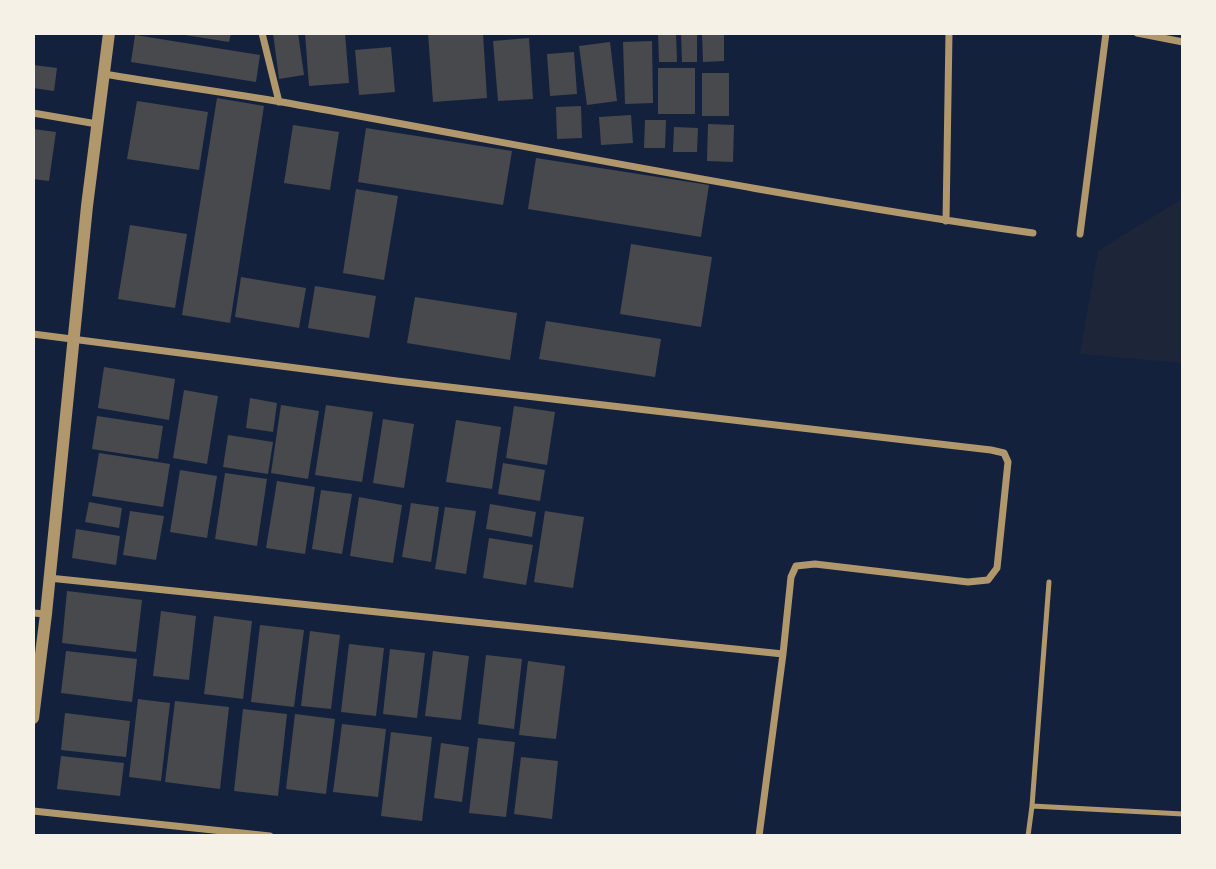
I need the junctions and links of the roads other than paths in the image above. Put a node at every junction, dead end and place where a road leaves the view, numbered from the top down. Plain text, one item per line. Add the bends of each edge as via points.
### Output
1 (109, 33) edge
2 (262, 33) edge
3 (949, 33) edge
4 (1106, 33) edge
5 (1137, 33) edge
6 (1183, 42) edge
7 (104, 74) junction
8 (279, 102) junction
9 (33, 113) edge
10 (97, 124) junction
11 (946, 221) junction
12 (1033, 233) dead end
13 (1080, 234) dead end
14 (33, 334) edge
15 (73, 340) junction
16 (49, 578) junction
17 (1049, 582) dead end
18 (40, 614) edge
19 (783, 654) junction
20 (33, 718) edge
21 (1032, 806) junction
22 (33, 811) edge
23 (1183, 814) edge
24 (270, 836) edge
25 (759, 836) edge
26 (1028, 836) edge

1 - 7 street
2 - 8 street
3 - 11 street
4 - 13 street
5 - 6 street
7 - 8 street
7 - 10 street
8 - 11 street
9 - 10 street
10 - 15 street
11 - 12 street
14 - 15 street
15 - 16 street
15 - 19 street via 1004,453 1008,462 997,568 988,580 796,566
16 - 18 street
16 - 19 street
17 - 21 lane
18 - 20 street
19 - 25 street
21 - 23 lane
21 - 26 lane
22 - 24 street

